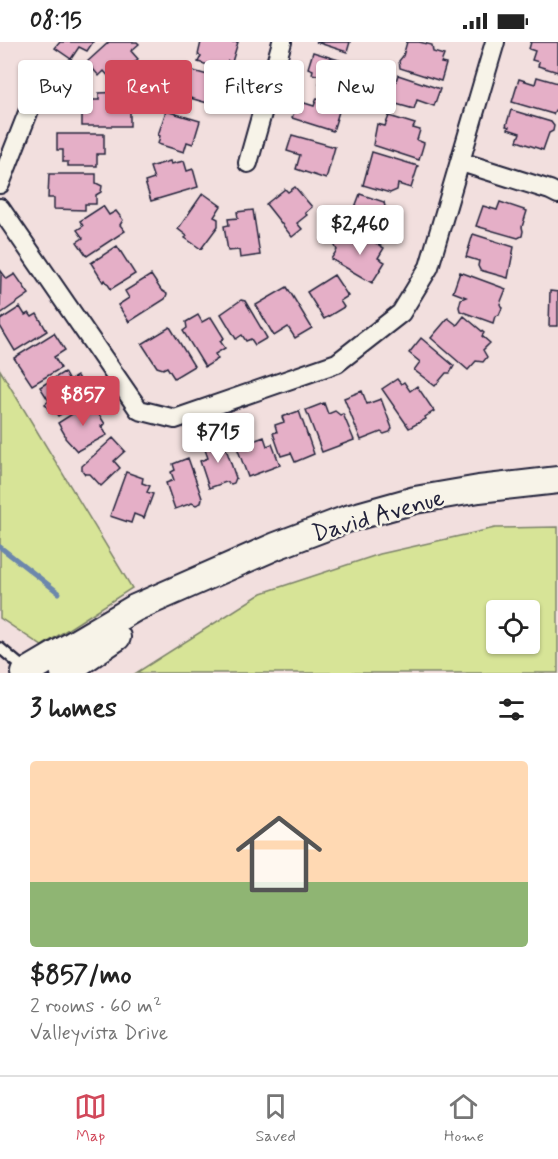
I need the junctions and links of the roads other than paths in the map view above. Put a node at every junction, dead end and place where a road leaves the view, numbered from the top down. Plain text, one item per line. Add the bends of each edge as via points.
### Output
1 (282, 42) edge
2 (495, 42) edge
3 (27, 114) edge
4 (461, 162) junction
5 (248, 163) dead end
6 (0, 184) edge
7 (558, 194) edge
8 (0, 208) edge
9 (558, 480) edge
10 (206, 576) junction
11 (0, 648) edge
12 (26, 672) edge
13 (64, 673) edge

1 - 5 street
2 - 4 street
3 - 6 street
4 - 7 street
4 - 8 street via 429,267 401,313 337,363 175,419 139,411
9 - 10 main road, David Avenue via 415,500 347,519
10 - 12 main road, David Avenue via 135,608
10 - 13 main road, David Avenue
11 - 12 lane

